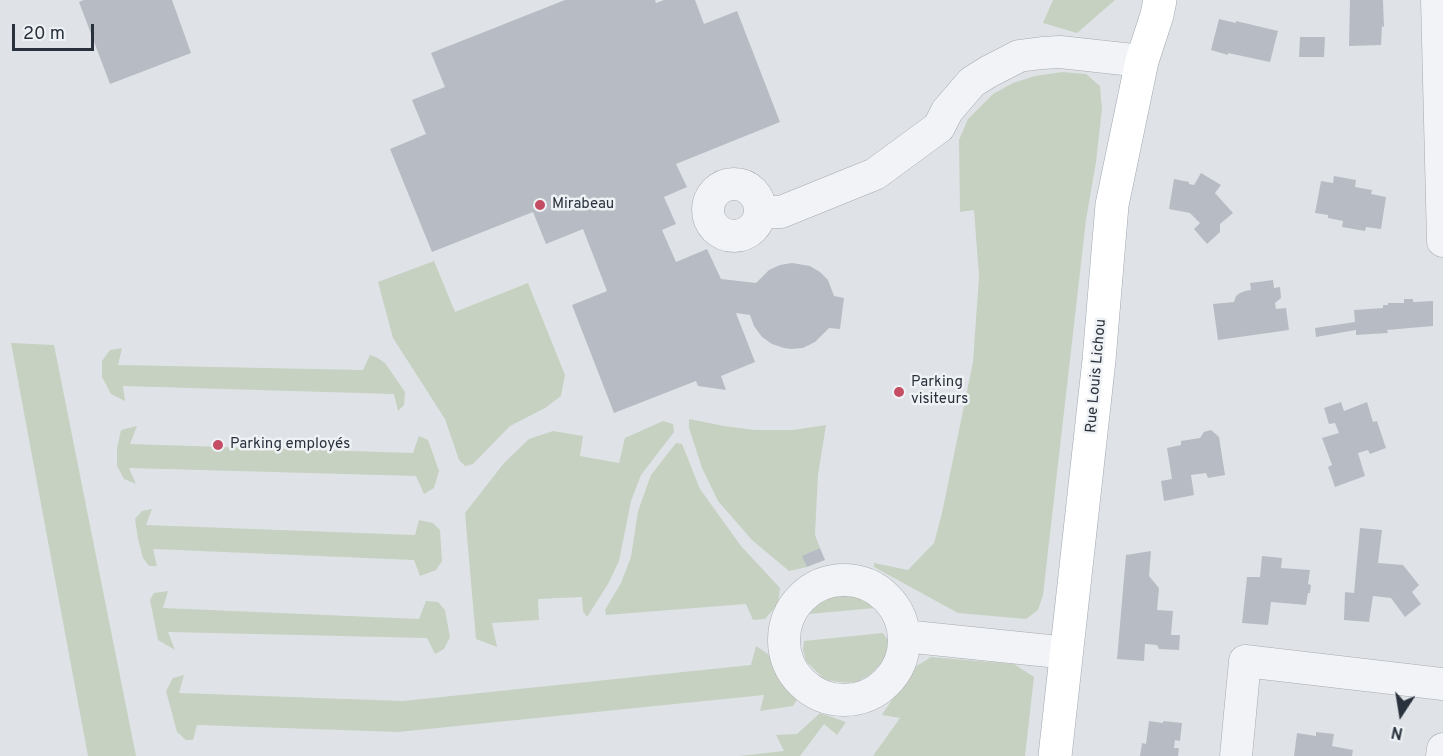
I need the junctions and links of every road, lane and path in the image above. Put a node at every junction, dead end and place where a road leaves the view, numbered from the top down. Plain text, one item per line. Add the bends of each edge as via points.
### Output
1 (1161, 0) edge
2 (1437, 0) edge
3 (1142, 61) junction
4 (760, 212) dead end
5 (1443, 241) edge
6 (904, 636) dead end
7 (1066, 655) junction
8 (1443, 684) edge
9 (1443, 749) edge
10 (1055, 756) edge
11 (1236, 756) edge
12 (1442, 756) edge

1 - 3 main road, Rue Louis Lichou
2 - 5 street
3 - 4 street via 1060,52 1019,56 972,82 947,111 939,128 876,174 781,212
3 - 7 main road, Rue Louis Lichou via 1112,205
6 - 7 street
7 - 10 main road, Rue Louis Lichou
8 - 11 street via 1245,662
9 - 12 street

